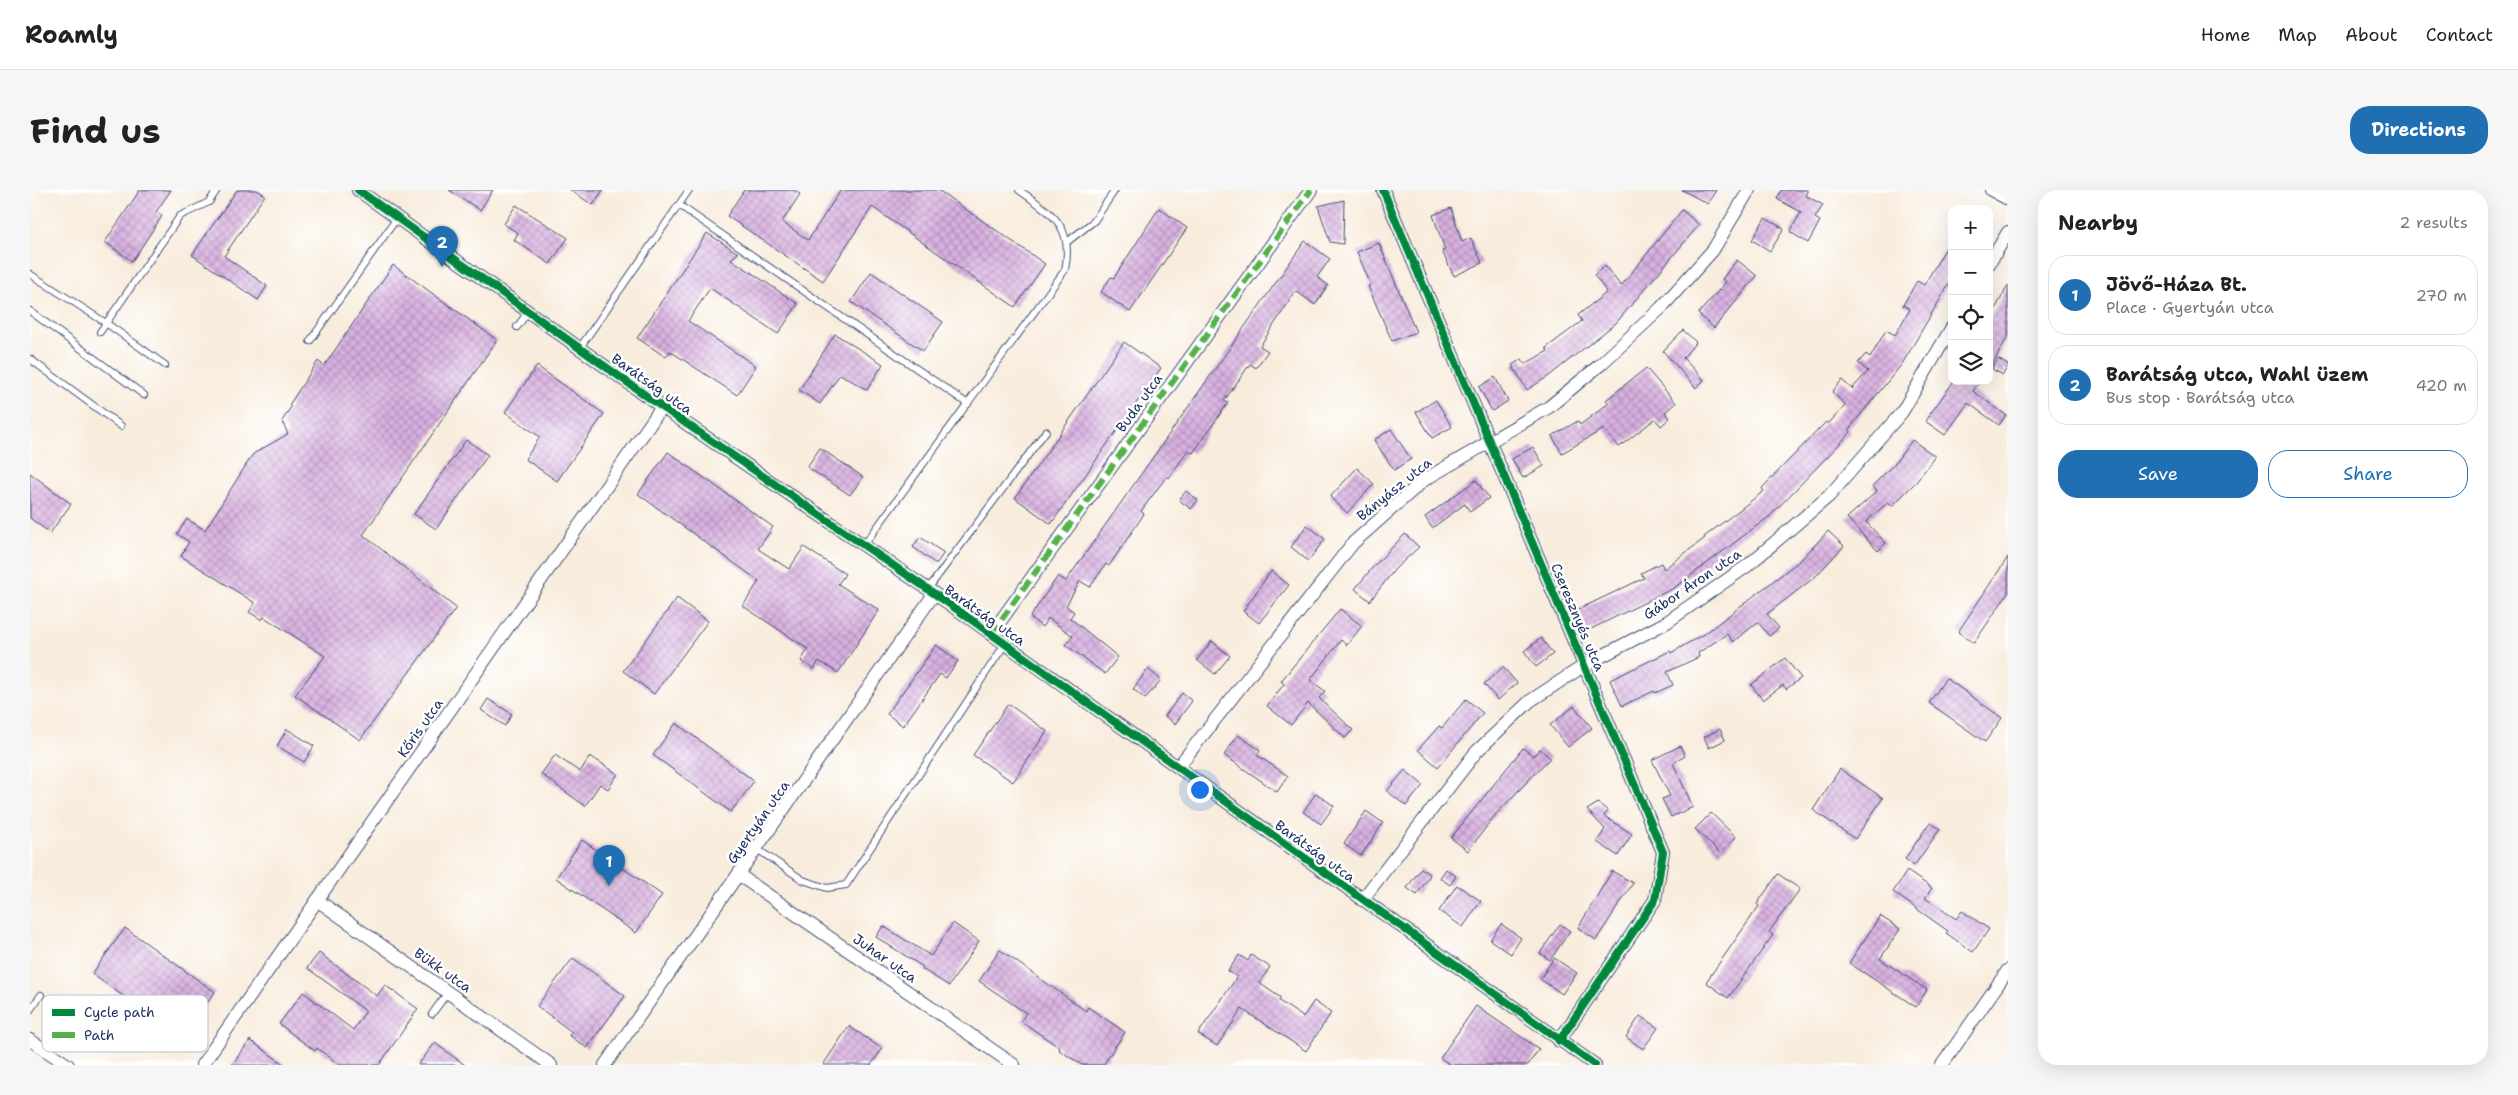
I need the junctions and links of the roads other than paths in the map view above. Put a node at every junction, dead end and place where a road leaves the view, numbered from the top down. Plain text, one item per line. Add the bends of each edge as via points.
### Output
1 (217, 190) edge
2 (358, 190) edge
3 (689, 190) edge
4 (1019, 190) edge
5 (1115, 190) edge
6 (1311, 190) edge
7 (1383, 190) edge
8 (1749, 190) edge
9 (1991, 190) edge
10 (2007, 196) edge
11 (679, 204) junction
12 (397, 218) junction
13 (2008, 232) edge
14 (1067, 242) junction
15 (1993, 257) edge
16 (30, 274) edge
17 (30, 311) edge
18 (528, 312) junction
19 (106, 323) junction
20 (517, 327) dead end
21 (100, 332) dead end
22 (1948, 335) edge
23 (310, 341) dead end
24 (580, 349) junction
25 (30, 359) edge
26 (165, 365) dead end
27 (144, 395) dead end
28 (968, 404) junction
29 (662, 407) junction
30 (121, 426) dead end
31 (1046, 431) dead end
32 (1488, 441) junction
33 (864, 545) junction
34 (931, 592) junction
35 (991, 634) junction
36 (1005, 644) junction
37 (1585, 665) junction
38 (1178, 767) junction
39 (757, 849) junction
40 (740, 875) junction
41 (317, 900) junction
42 (1362, 900) junction
43 (2008, 970) edge
44 (448, 992) junction
45 (41, 996) dead end
46 (30, 1010) edge
47 (432, 1014) dead end
48 (30, 1040) edge
49 (1559, 1041) junction
50 (42, 1048) edge
51 (48, 1052) edge
52 (68, 1065) edge
53 (202, 1065) edge
54 (551, 1065) edge
55 (605, 1065) edge
56 (1014, 1065) edge
57 (1595, 1065) edge
58 (1942, 1065) edge

1 - 19 lane via 209,202 180,216
2 - 12 street, Barátság utca
3 - 11 lane
4 - 14 lane via 1052,214 1062,225
5 - 14 lane via 1094,221
6 - 35 street, Buda utca
7 - 32 street, Cseresznyés utca
8 - 32 street, Bányász utca via 1713,250 1660,308 1601,364 1549,407
9 - 10 street
11 - 24 lane
11 - 28 lane
12 - 18 street, Barátság utca
12 - 23 lane
13 - 15 street
14 - 28 lane via 1065,270
16 - 19 lane
17 - 27 lane
18 - 20 lane
18 - 24 street, Barátság utca
19 - 21 lane
19 - 26 lane
22 - 37 street, Gábor Áron utca via 1902,412 1829,496 1747,566 1667,622
24 - 29 street, Barátság utca
25 - 30 lane
28 - 33 lane
29 - 33 street, Barátság utca
29 - 41 street, Kőris utca
31 - 34 lane
32 - 37 street, Cseresznyés utca
32 - 38 street, Bányász utca via 1424,480 1353,543
33 - 34 street, Barátság utca
34 - 35 street, Barátság utca
34 - 39 street, Gyertyán utca
35 - 36 street, Barátság utca
36 - 38 street, Barátság utca
36 - 39 lane via 846,885 827,888 803,880
37 - 42 street, Gábor Áron utca via 1530,701 1476,752
37 - 49 street, Cseresznyés utca via 1663,852 1655,900
38 - 42 street, Barátság utca
39 - 40 street, Gyertyán utca
40 - 55 street, Gyertyán utca
40 - 56 street, Juhar utca
41 - 44 street, Bükk utca
41 - 53 street, Kőris utca
42 - 49 street, Barátság utca
43 - 58 street
44 - 47 lane
44 - 54 street, Bükk utca
45 - 46 lane
48 - 50 street
49 - 57 street, Barátság utca
51 - 52 street

